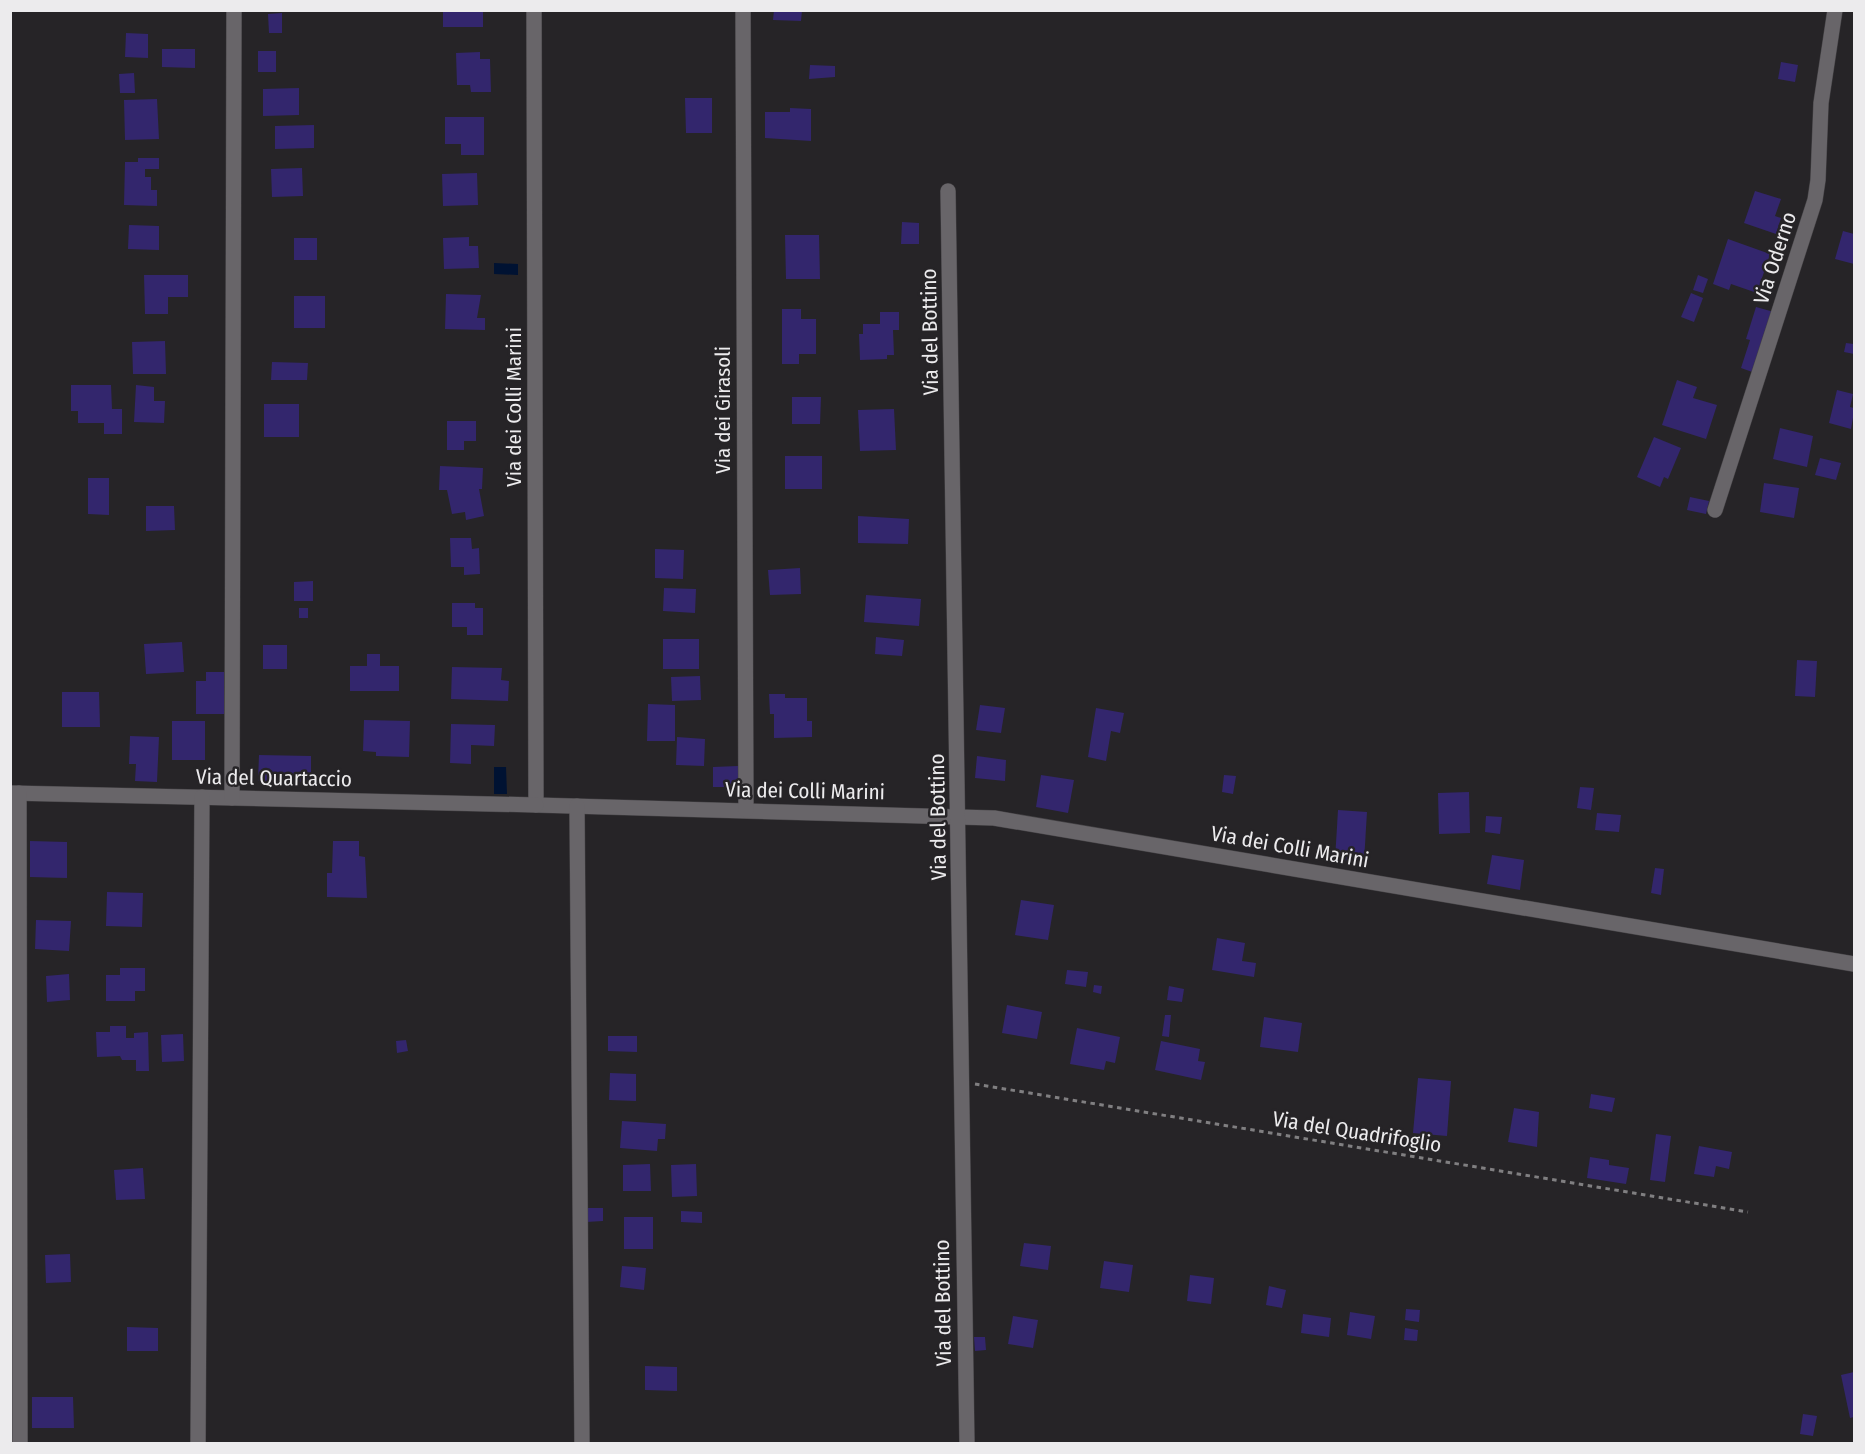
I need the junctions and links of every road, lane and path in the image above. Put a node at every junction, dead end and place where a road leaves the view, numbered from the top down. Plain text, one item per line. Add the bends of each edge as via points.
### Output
1 (234, 10) edge
2 (534, 10) edge
3 (743, 10) edge
4 (1835, 10) edge
5 (948, 191) dead end
6 (1715, 510) dead end
7 (15, 793) edge
8 (202, 797) junction
9 (232, 798) junction
10 (537, 805) junction
11 (577, 806) junction
12 (746, 810) junction
13 (959, 815) junction
14 (1854, 964) edge
15 (962, 1081) junction
16 (1748, 1212) dead end
17 (20, 1443) edge
18 (198, 1443) edge
19 (582, 1443) edge
20 (967, 1443) edge

1 - 9 street
2 - 10 street, Via dei Colli Marini
3 - 12 street, Via dei Girasoli
4 - 6 street, Via Oderno via 1821,104 1815,200
5 - 13 street, Via del Bottino
7 - 8 street, Via del Quartaccio
7 - 17 street
8 - 9 street, Via del Quartaccio
8 - 18 street
9 - 10 street, Via del Quartaccio
10 - 11 street, Via dei Colli Marini
11 - 12 street, Via dei Colli Marini
11 - 19 street
12 - 13 street, Via dei Colli Marini
13 - 14 street, Via dei Colli Marini
13 - 15 street, Via del Bottino
15 - 16 path, Via del Quadrifoglio
15 - 20 street, Via del Bottino

